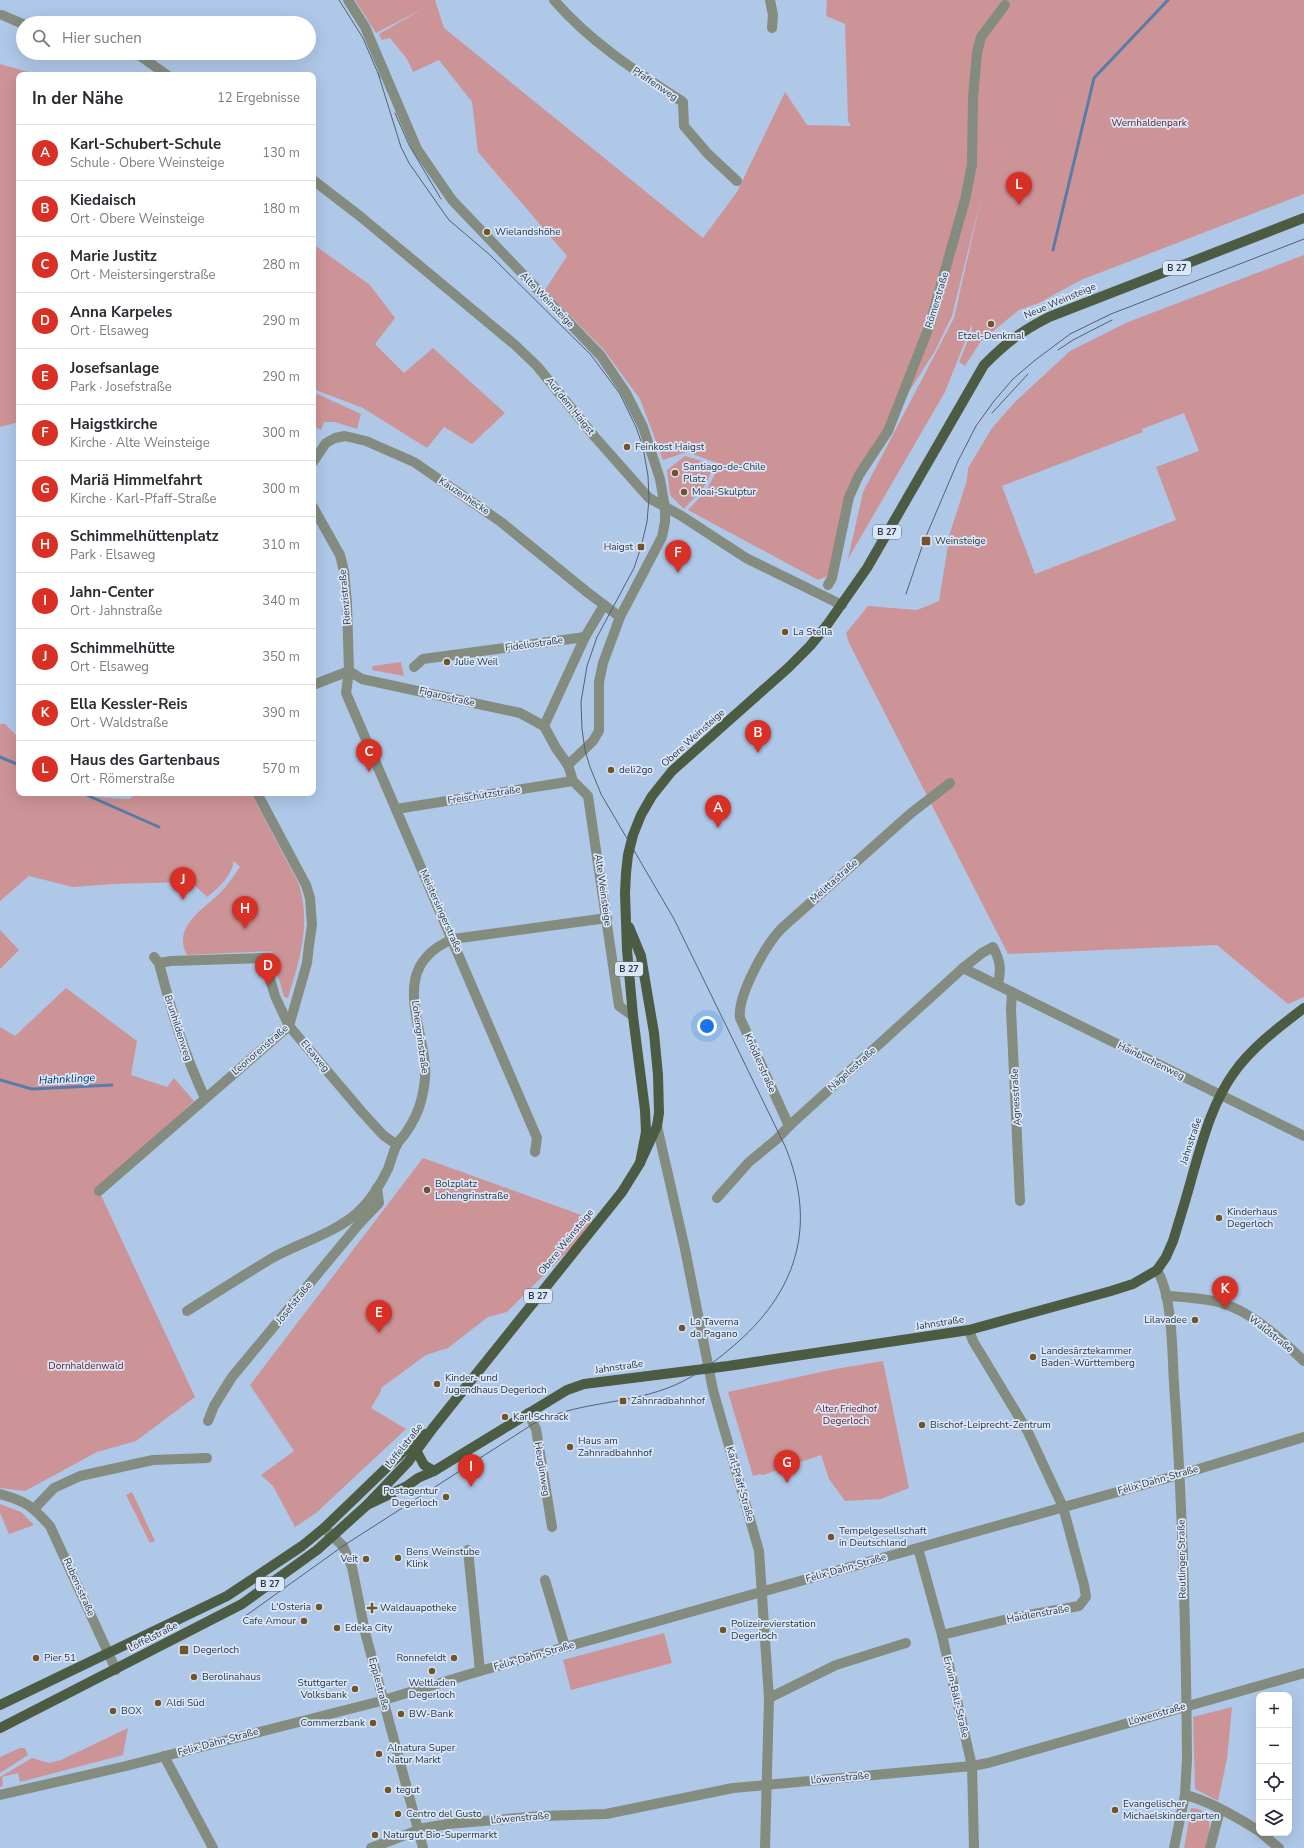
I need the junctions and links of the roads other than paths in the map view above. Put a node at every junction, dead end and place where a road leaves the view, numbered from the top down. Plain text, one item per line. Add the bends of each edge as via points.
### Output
1 (348, 0) edge
2 (554, 0) edge
3 (770, 0) edge
4 (1005, 5) dead end
5 (2, 15) dead end
6 (16, 21) edge
7 (772, 28) dead end
8 (146, 60) edge
9 (163, 72) edge
10 (737, 181) dead end
11 (316, 182) edge
12 (1304, 218) edge
13 (316, 458) edge
14 (665, 508) junction
15 (316, 512) edge
16 (828, 586) dead end
17 (604, 605) junction
18 (842, 605) junction
19 (620, 617) junction
20 (585, 637) junction
21 (414, 667) dead end
22 (349, 670) junction
23 (316, 684) edge
24 (544, 726) junction
25 (568, 765) junction
26 (573, 781) junction
27 (950, 783) dead end
28 (259, 796) edge
29 (396, 809) junction
30 (607, 918) junction
31 (627, 921) junction
32 (453, 940) junction
33 (157, 960) joint
34 (963, 968) junction
35 (998, 985) junction
36 (1012, 992) junction
37 (742, 999) joint
38 (1304, 1008) edge
39 (633, 1016) junction
40 (289, 1026) junction
41 (643, 1086) junction
42 (1220, 1096) junction
43 (205, 1098) junction
44 (657, 1126) junction
45 (789, 1126) junction
46 (1304, 1136) edge
47 (397, 1145) junction
48 (535, 1152) dead end
49 (640, 1163) junction
50 (377, 1188) junction
51 (99, 1191) dead end
52 (717, 1198) dead end
53 (1020, 1201) dead end
54 (1157, 1270) junction
55 (1166, 1296) junction
56 (187, 1311) dead end
57 (969, 1330) junction
58 (1304, 1361) edge
59 (709, 1368) junction
60 (528, 1413) junction
61 (208, 1421) dead end
62 (433, 1428) junction
63 (1304, 1437) edge
64 (417, 1452) junction
65 (207, 1458) dead end
66 (434, 1471) junction
67 (1180, 1474) junction
68 (418, 1478) junction
69 (392, 1480) junction
70 (371, 1483) junction
71 (0, 1494) edge
72 (367, 1504) junction
73 (1063, 1507) junction
74 (34, 1509) junction
75 (552, 1527) dead end
76 (324, 1528) junction
77 (333, 1535) junction
78 (918, 1548) junction
79 (468, 1550) dead end
80 (545, 1580) dead end
81 (762, 1592) junction
82 (942, 1635) junction
83 (906, 1643) dead end
84 (565, 1647) junction
85 (108, 1653) junction
86 (116, 1670) junction
87 (480, 1671) junction
88 (1304, 1673) edge
89 (768, 1698) junction
90 (383, 1700) junction
91 (0, 1705) edge
92 (1186, 1706) junction
93 (0, 1728) edge
94 (164, 1756) junction
95 (972, 1766) junction
96 (767, 1784) junction
97 (0, 1795) edge
98 (1184, 1795) junction
99 (1220, 1810) junction
100 (1256, 1829) edge
101 (418, 1831) junction
102 (1265, 1836) edge
103 (213, 1848) edge
104 (371, 1848) edge
105 (423, 1848) edge
106 (765, 1848) edge
107 (974, 1848) edge
108 (1174, 1848) edge
109 (1210, 1848) edge
110 (1279, 1848) edge

1 - 14 street, Alte Weinsteige via 365,27 417,149 434,176 452,200 601,356 626,392 649,444 660,479
2 - 10 street, Pfaffenweg via 586,33 682,102 684,126 708,154
3 - 7 street
4 - 16 street, Römerstraße via 981,38 977,53 973,97 972,166 965,200 929,327 888,431 860,475 850,497
5 - 6 street
8 - 9 street
11 - 14 street, Auf dem Haigst via 538,366 640,489
12 - 18 main road, Neue Weinsteige / B 27 via 1049,317 1005,343 984,365 972,383 867,568
13 - 17 street, Kauzenhecke via 326,444 334,438 345,436 366,441 414,462 501,522
14 - 18 street, Auf dem Haigst via 746,558
14 - 19 street, Alte Weinsteige via 662,537
15 - 22 street, Rienzistraße via 340,555 347,603
17 - 19 street
17 - 20 street
18 - 31 main road, Obere Weinsteige / B 27 via 810,646 685,758 652,796 641,815 628,855
19 - 25 street, Alte Weinsteige via 603,663 599,682 599,731 593,741
20 - 21 street, Fideliostraße via 423,659
20 - 24 street
22 - 23 street
22 - 24 street, Figarostraße via 362,678 520,713
22 - 29 street, Meistersingerstraße via 346,693
24 - 25 street, Alte Weinsteige
25 - 26 street, Alte Weinsteige
26 - 29 street, Freischützstraße
26 - 30 street, Alte Weinsteige via 588,796
27 - 37 street, Melittastraße via 910,814 772,938
28 - 40 street, Leonorenstraße via 306,885 310,898 312,925 307,963
29 - 32 street, Meistersingerstraße
30 - 32 street, Lohengrinstraße
30 - 39 street, Alte Weinsteige via 619,1006
31 - 39 main road, Obere Weinsteige / B 27
31 - 44 main road, Obere Weinsteige / B 27 via 641,956 654,1033 658,1075
32 - 47 street, Lohengrinstraße via 433,949 425,957 415,983 416,1020 426,1079 421,1102 412,1124
32 - 48 street, Meistersingerstraße via 538,1138
33 - 40 street, Elsaweg via 264,958 274,996
33 - 43 street, Brunhildenweg via 171,1012
34 - 35 street, Hainbuchenweg
34 - 35 street, Nägelestraße via 993,947 1001,968
34 - 45 street, Nägelestraße
35 - 36 street, Hainbuchenweg
36 - 42 street, Hainbuchenweg
36 - 53 street, Agnesstraße
37 - 45 street, Knödlerstraße via 740,1018
38 - 42 main road, Jahnstraße via 1249,1055 1233,1074
39 - 41 main road, Obere Weinsteige / B 27
40 - 43 street, Leonorenstraße
40 - 47 street, Elsaweg via 362,1112 383,1135
41 - 44 main road
41 - 49 main road, Obere Weinsteige / B 27 via 646,1132
42 - 46 street, Hainbuchenweg
42 - 54 main road, Jahnstraße via 1202,1144 1173,1241
43 - 51 street, Leonorenstraße
44 - 49 main road, Obere Weinsteige / B 27
44 - 59 street, Karl-Pfaff-Straße
45 - 52 street, Nägelestraße via 749,1162
47 - 50 street, Lohengrinstraße
49 - 62 main road, Obere Weinsteige / B 27 via 622,1192
50 - 56 street, Lohengrinstraße via 366,1204 349,1220 274,1257
50 - 61 street, Josefstraße via 379,1203 358,1224 232,1377
54 - 55 street, Reutlinger Straße
54 - 57 main road, Jahnstraße via 1133,1284 1111,1292
55 - 58 street, Waldstraße via 1218,1302 1233,1308 1258,1322
55 - 67 street, Reutlinger Straße
57 - 59 main road, Jahnstraße
57 - 73 street, Haidlenstraße via 973,1341 1028,1432
59 - 60 main road, Jahnstraße via 584,1384 567,1390
59 - 81 street, Karl-Pfaff-Straße via 759,1550
60 - 66 main road, Jahnstraße
60 - 75 street, Heuglinweg via 536,1429
62 - 64 main road, Löffelstraße / B 27
62 - 70 main road, Löffelstraße / B 27 via 406,1449
63 - 67 street, Felix-Dahn-Straße
64 - 66 main road via 424,1465
64 - 69 main road, Löffelstraße / B 27
65 - 74 street via 153,1460 80,1476 54,1488
66 - 68 main road, Jahnstraße
67 - 73 street, Felix-Dahn-Straße
67 - 92 street, Reutlinger Straße
68 - 69 main road, Jahnstraße
68 - 72 main road, Jahnstraße via 407,1486
69 - 70 main road, Jahnstraße
69 - 72 main road, Löffelstraße / B 27
70 - 76 main road, Löffelstraße / B 27
71 - 74 street, Rubensstraße via 20,1500
72 - 77 main road, Löffelstraße / B 27
73 - 78 street, Felix-Dahn-Straße
73 - 82 street, Haidlenstraße via 1084,1585 1086,1597 1080,1606 1016,1617
74 - 85 street, Rubensstraße via 50,1526
76 - 77 street, Epplestraße
76 - 85 main road, Löffelstraße / B 27 via 302,1546 227,1596
77 - 86 main road, Löffelstraße / B 27 via 317,1550 242,1604
77 - 90 street, Epplestraße via 343,1546 352,1567 359,1608
78 - 81 street, Felix-Dahn-Straße
78 - 82 street, Erwin-Bälz-Straße
79 - 87 street, Felix-Dahn-Straße
80 - 84 street
81 - 84 street, Felix-Dahn-Straße
81 - 89 street, Karl-Pfaff-Straße
82 - 95 street, Erwin-Bälz-Straße
83 - 89 street via 836,1665
84 - 87 street, Felix-Dahn-Straße
85 - 86 street, Rubensstraße
85 - 91 main road, Löffelstraße / B 27
86 - 93 main road, Löffelstraße / B 27
87 - 90 street, Felix-Dahn-Straße
88 - 92 street, Löwenstraße
89 - 96 street, Karl-Pfaff-Straße
90 - 94 street, Felix-Dahn-Straße
90 - 101 street, Epplestraße
92 - 95 street, Löwenstraße
92 - 98 street, Reutlinger Straße via 1187,1759
94 - 97 street, Felix-Dahn-Straße
94 - 103 street
95 - 96 street, Löwenstraße
95 - 107 street, Erwin-Bälz-Straße
96 - 101 street, Löwenstraße via 694,1795 606,1814 541,1816 448,1824
96 - 106 street, Karl-Pfaff-Straße
98 - 99 street
98 - 108 street, Reutlinger Straße
99 - 100 street
99 - 109 street
101 - 104 street, Löwenstraße
101 - 105 street, Epplestraße
102 - 110 street

